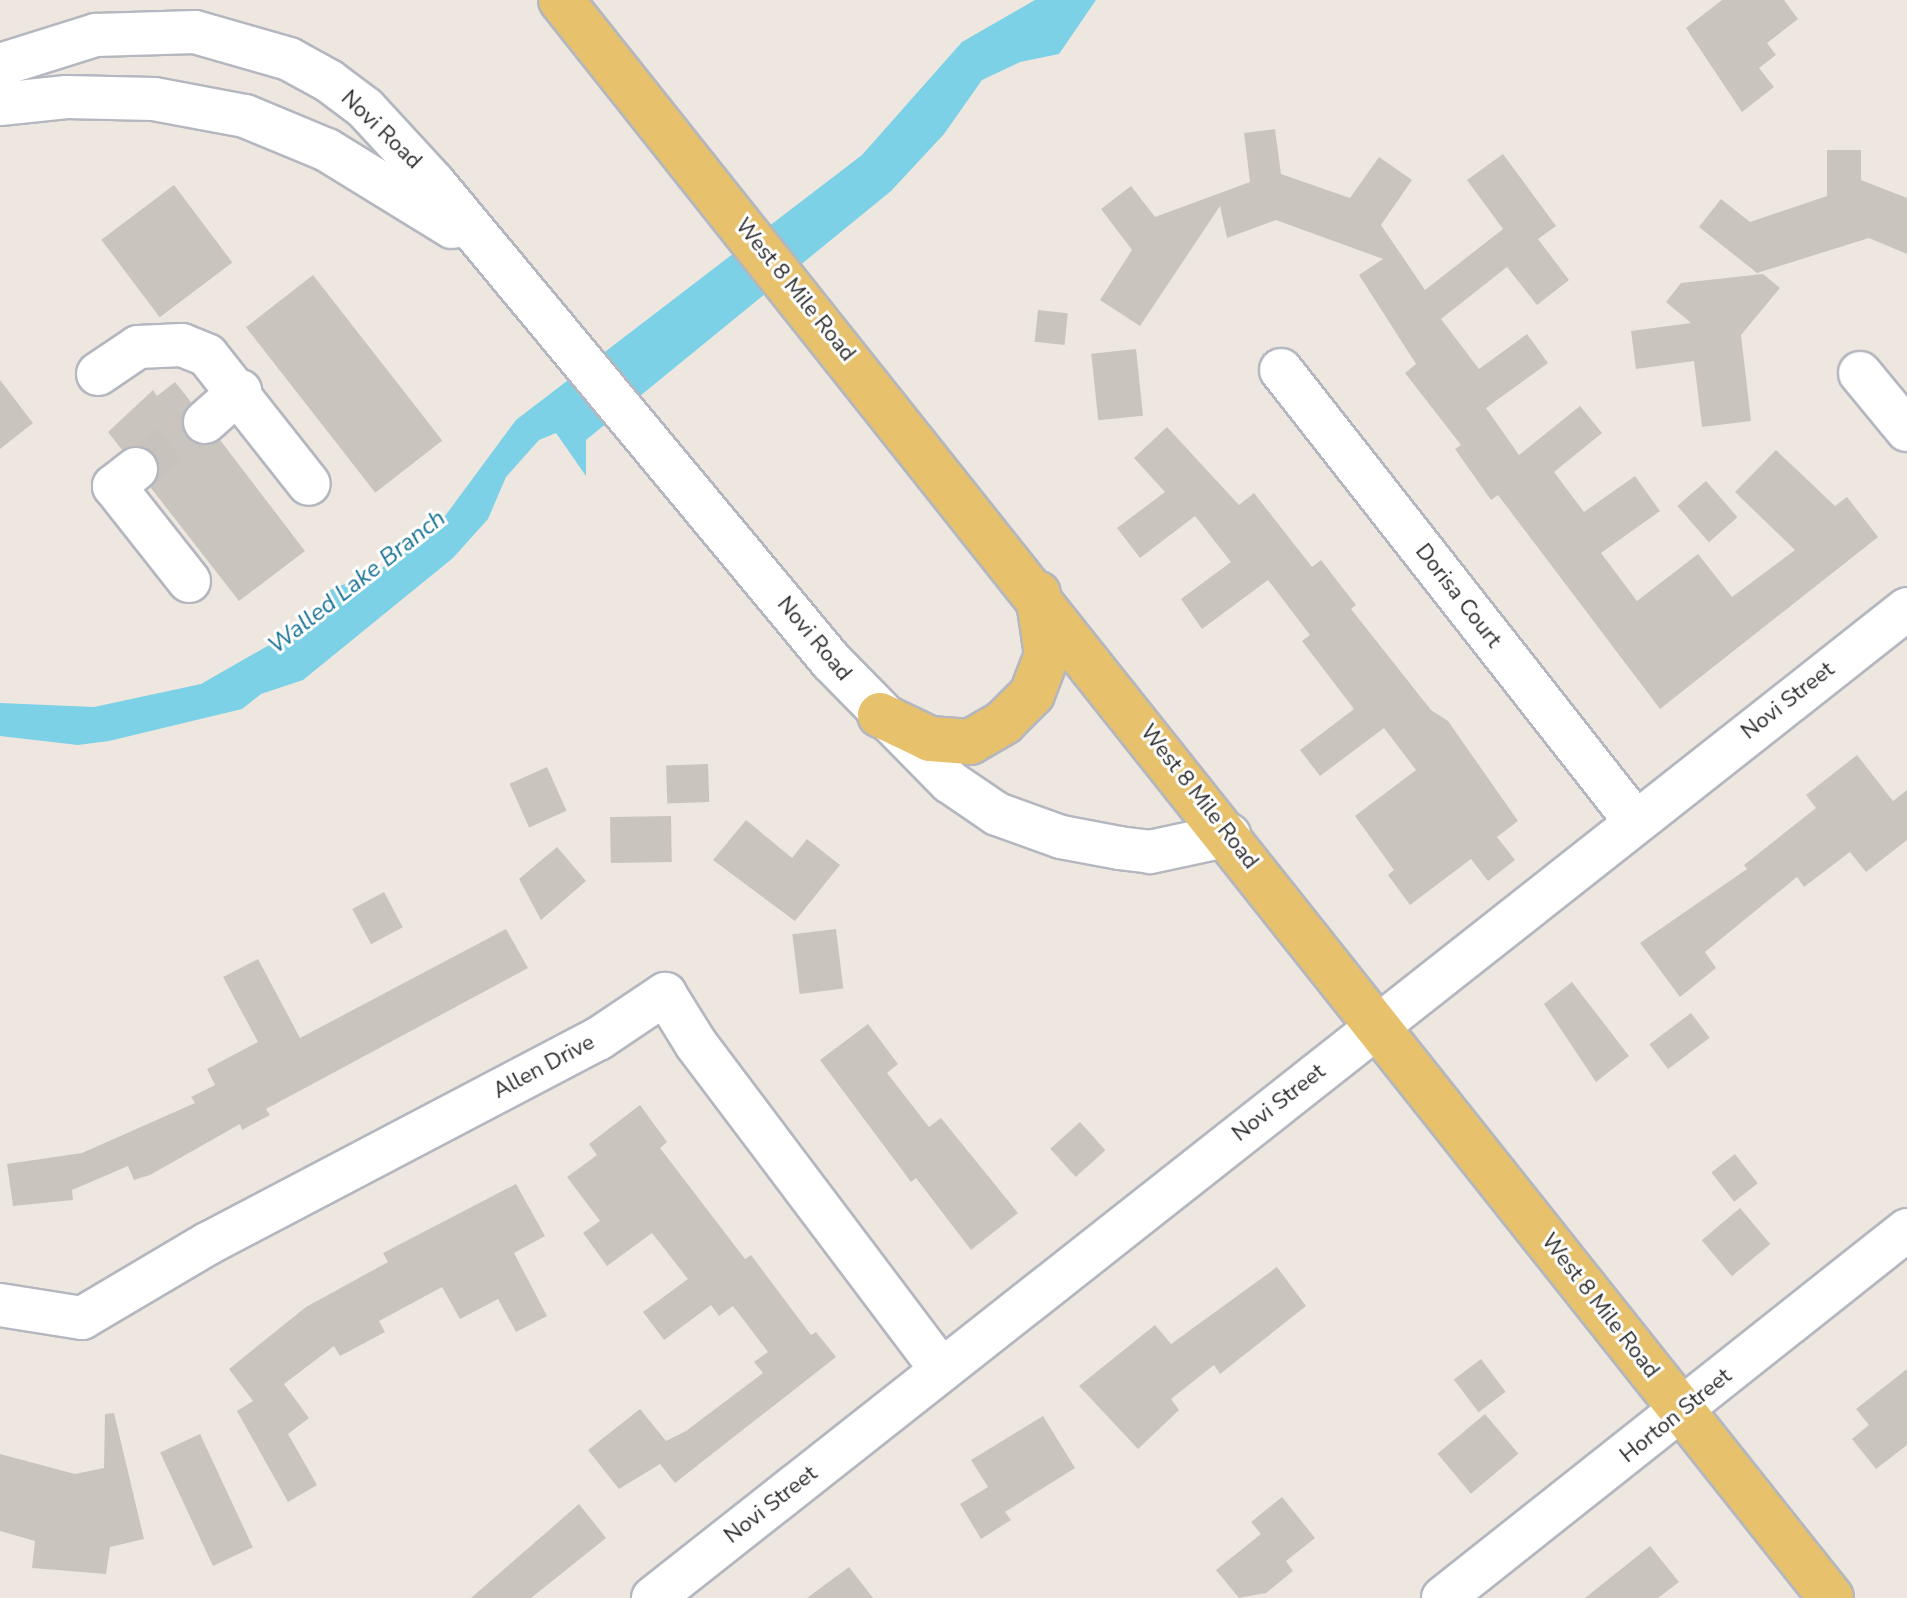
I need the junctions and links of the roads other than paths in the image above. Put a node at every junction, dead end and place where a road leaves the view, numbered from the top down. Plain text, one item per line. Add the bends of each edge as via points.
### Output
1 (561, 0) edge
2 (0, 65) edge
3 (0, 104) edge
4 (499, 259) junction
5 (1281, 370) dead end
6 (1860, 373) dead end
7 (98, 374) dead end
8 (240, 391) junction
9 (205, 422) tunnel mouth
10 (1907, 430) edge
11 (136, 469) tunnel mouth
12 (309, 484) dead end
13 (189, 581) dead end
14 (1038, 592) junction
15 (1907, 609) edge
16 (880, 715) junction
17 (1635, 821) junction
18 (1229, 835) junction
19 (1378, 1025) junction
20 (1907, 1230) edge
21 (0, 1305) edge
22 (942, 1370) junction
23 (1683, 1411) junction
24 (677, 1591) edge
25 (1443, 1598) edge
26 (1831, 1598) edge

1 - 14 main road, West 8 Mile Road
2 - 4 street, Novi Road via 96,35 147,30 195,32 289,59 365,108
3 - 4 street, Novi Road via 139,98 245,116 327,150
4 - 16 street, Novi Road
5 - 17 street, Dorisa Court
6 - 10 street
7 - 8 street via 138,347 182,345 207,355
8 - 9 street
8 - 12 street
11 - 13 street via 114,486
14 - 16 main road via 1047,655 1032,694 1004,722 970,742 930,739
14 - 18 main road, West 8 Mile Road
15 - 17 street, Novi Street
16 - 18 street, Novi Road via 973,798 1061,837 1150,852
17 - 19 street, Novi Street
18 - 19 main road, West 8 Mile Road
19 - 22 street, Novi Street
19 - 23 main road, West 8 Mile Road
20 - 23 street, Horton Street
21 - 22 street, Allen Drive via 82,1318 209,1243 598,1039 665,994 696,1044
22 - 24 street, Novi Street
23 - 25 street, Horton Street
23 - 26 main road, West 8 Mile Road

